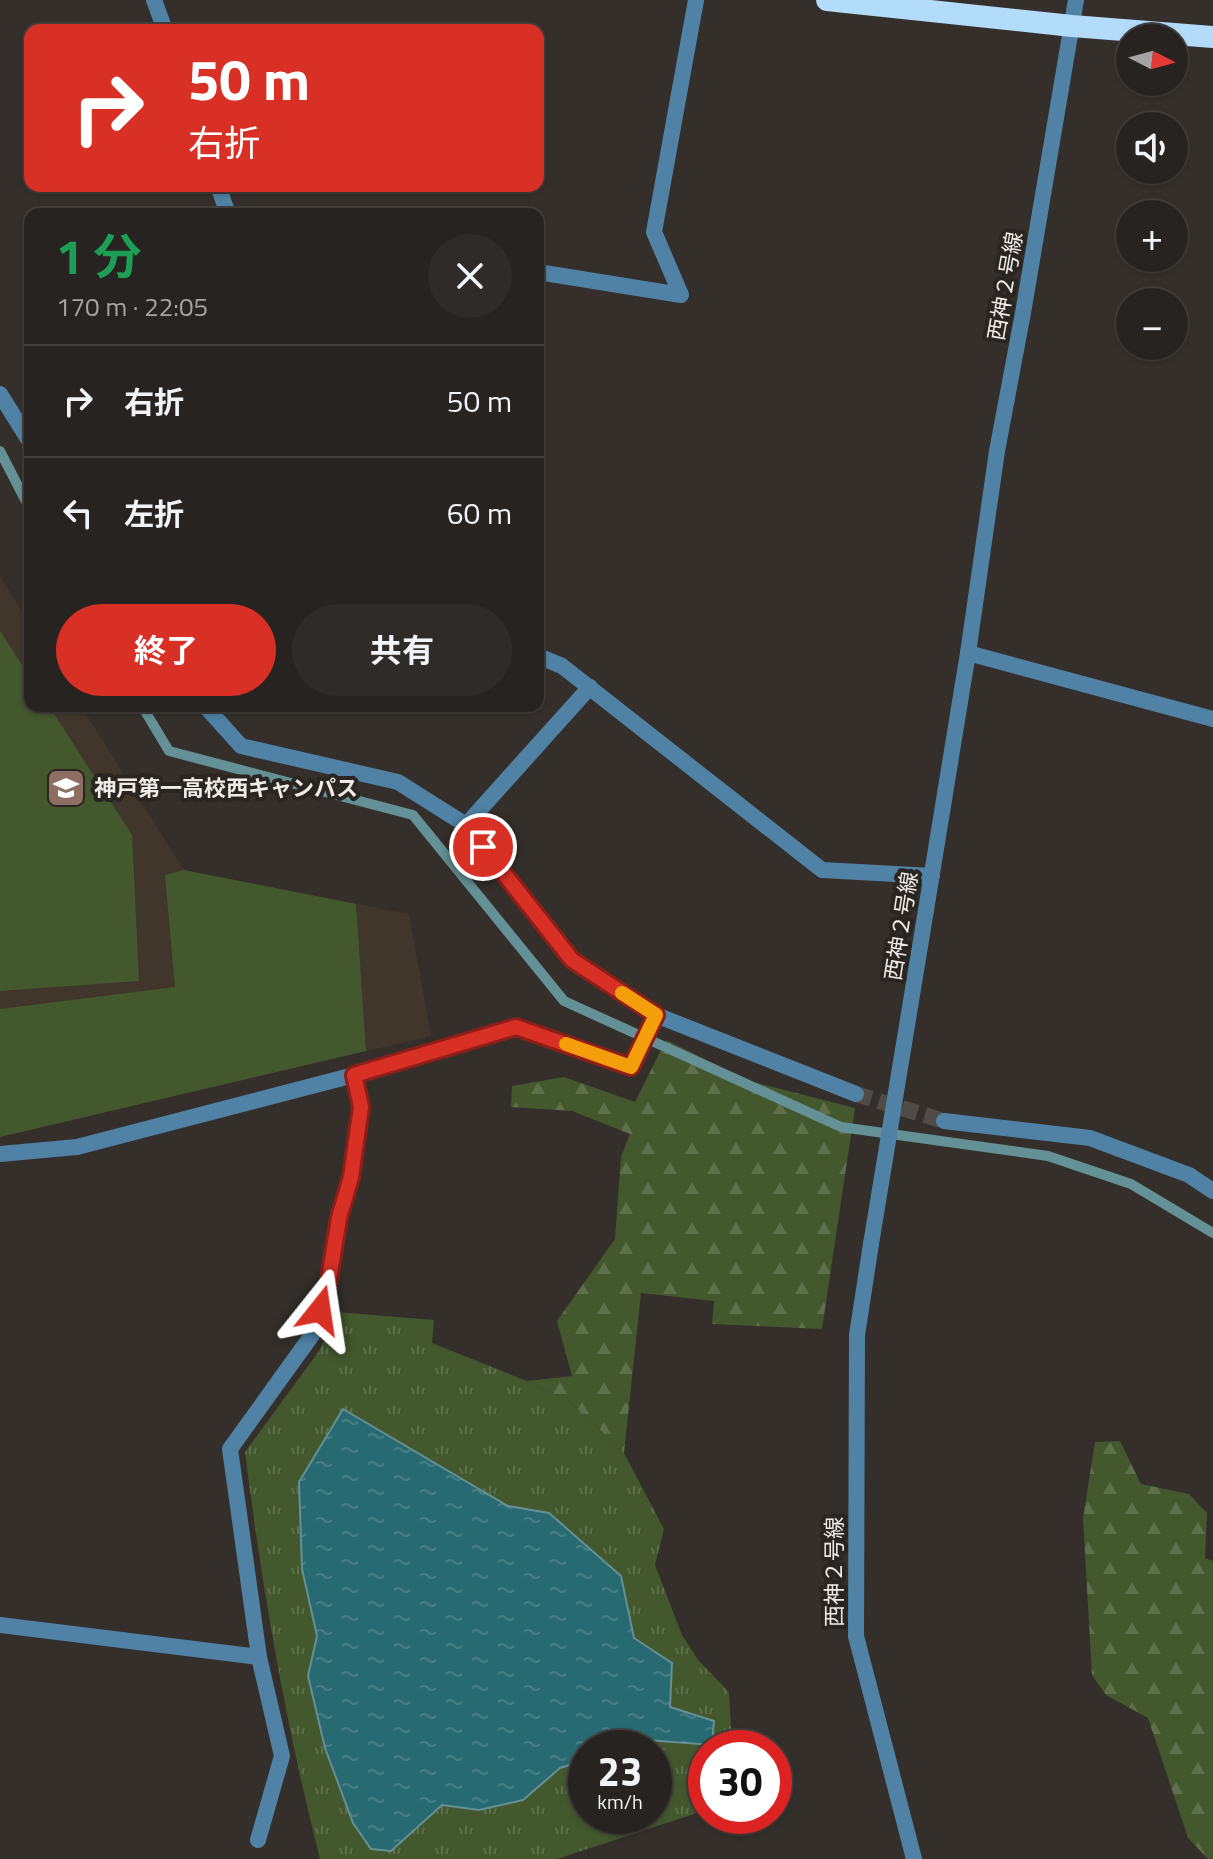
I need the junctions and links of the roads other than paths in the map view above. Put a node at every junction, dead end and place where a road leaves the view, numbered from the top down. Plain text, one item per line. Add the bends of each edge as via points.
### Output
1 (154, 0) edge
2 (696, 0) edge
3 (827, 0) edge
4 (1076, 0) edge
5 (163, 24) edge
6 (1072, 26) junction
7 (1213, 37) edge
8 (544, 273) edge
9 (0, 394) edge
10 (24, 432) edge
11 (968, 653) junction
12 (544, 658) edge
13 (590, 687) junction
14 (210, 712) edge
15 (1213, 719) edge
16 (466, 825) junction
17 (932, 876) junction
18 (656, 1015) junction
19 (354, 1075) junction
20 (856, 1094) tunnel mouth
21 (944, 1121) tunnel mouth
22 (0, 1154) edge
23 (1213, 1191) edge
24 (0, 1625) edge
25 (259, 1657) junction
26 (258, 1840) dead end
27 (914, 1859) edge

1 - 5 street
2 - 8 street via 654,232 681,295
3 - 6 highway
4 - 6 street, 西神２号線
6 - 7 highway
6 - 11 street, 西神２号線 via 997,451
9 - 10 street
11 - 15 street
11 - 17 street, 西神２号線
12 - 13 street
13 - 16 street
13 - 17 street via 822,870
14 - 16 street via 241,746 398,782
16 - 18 street via 572,960
17 - 27 street, 西神２号線, bridge via 857,1335 856,1636
18 - 19 street via 631,1067 516,1027
18 - 20 street
19 - 22 street via 77,1147
19 - 25 street via 361,1107 351,1177 312,1335 230,1449
21 - 23 street via 1090,1138 1189,1175
24 - 25 street
25 - 26 street via 282,1756

